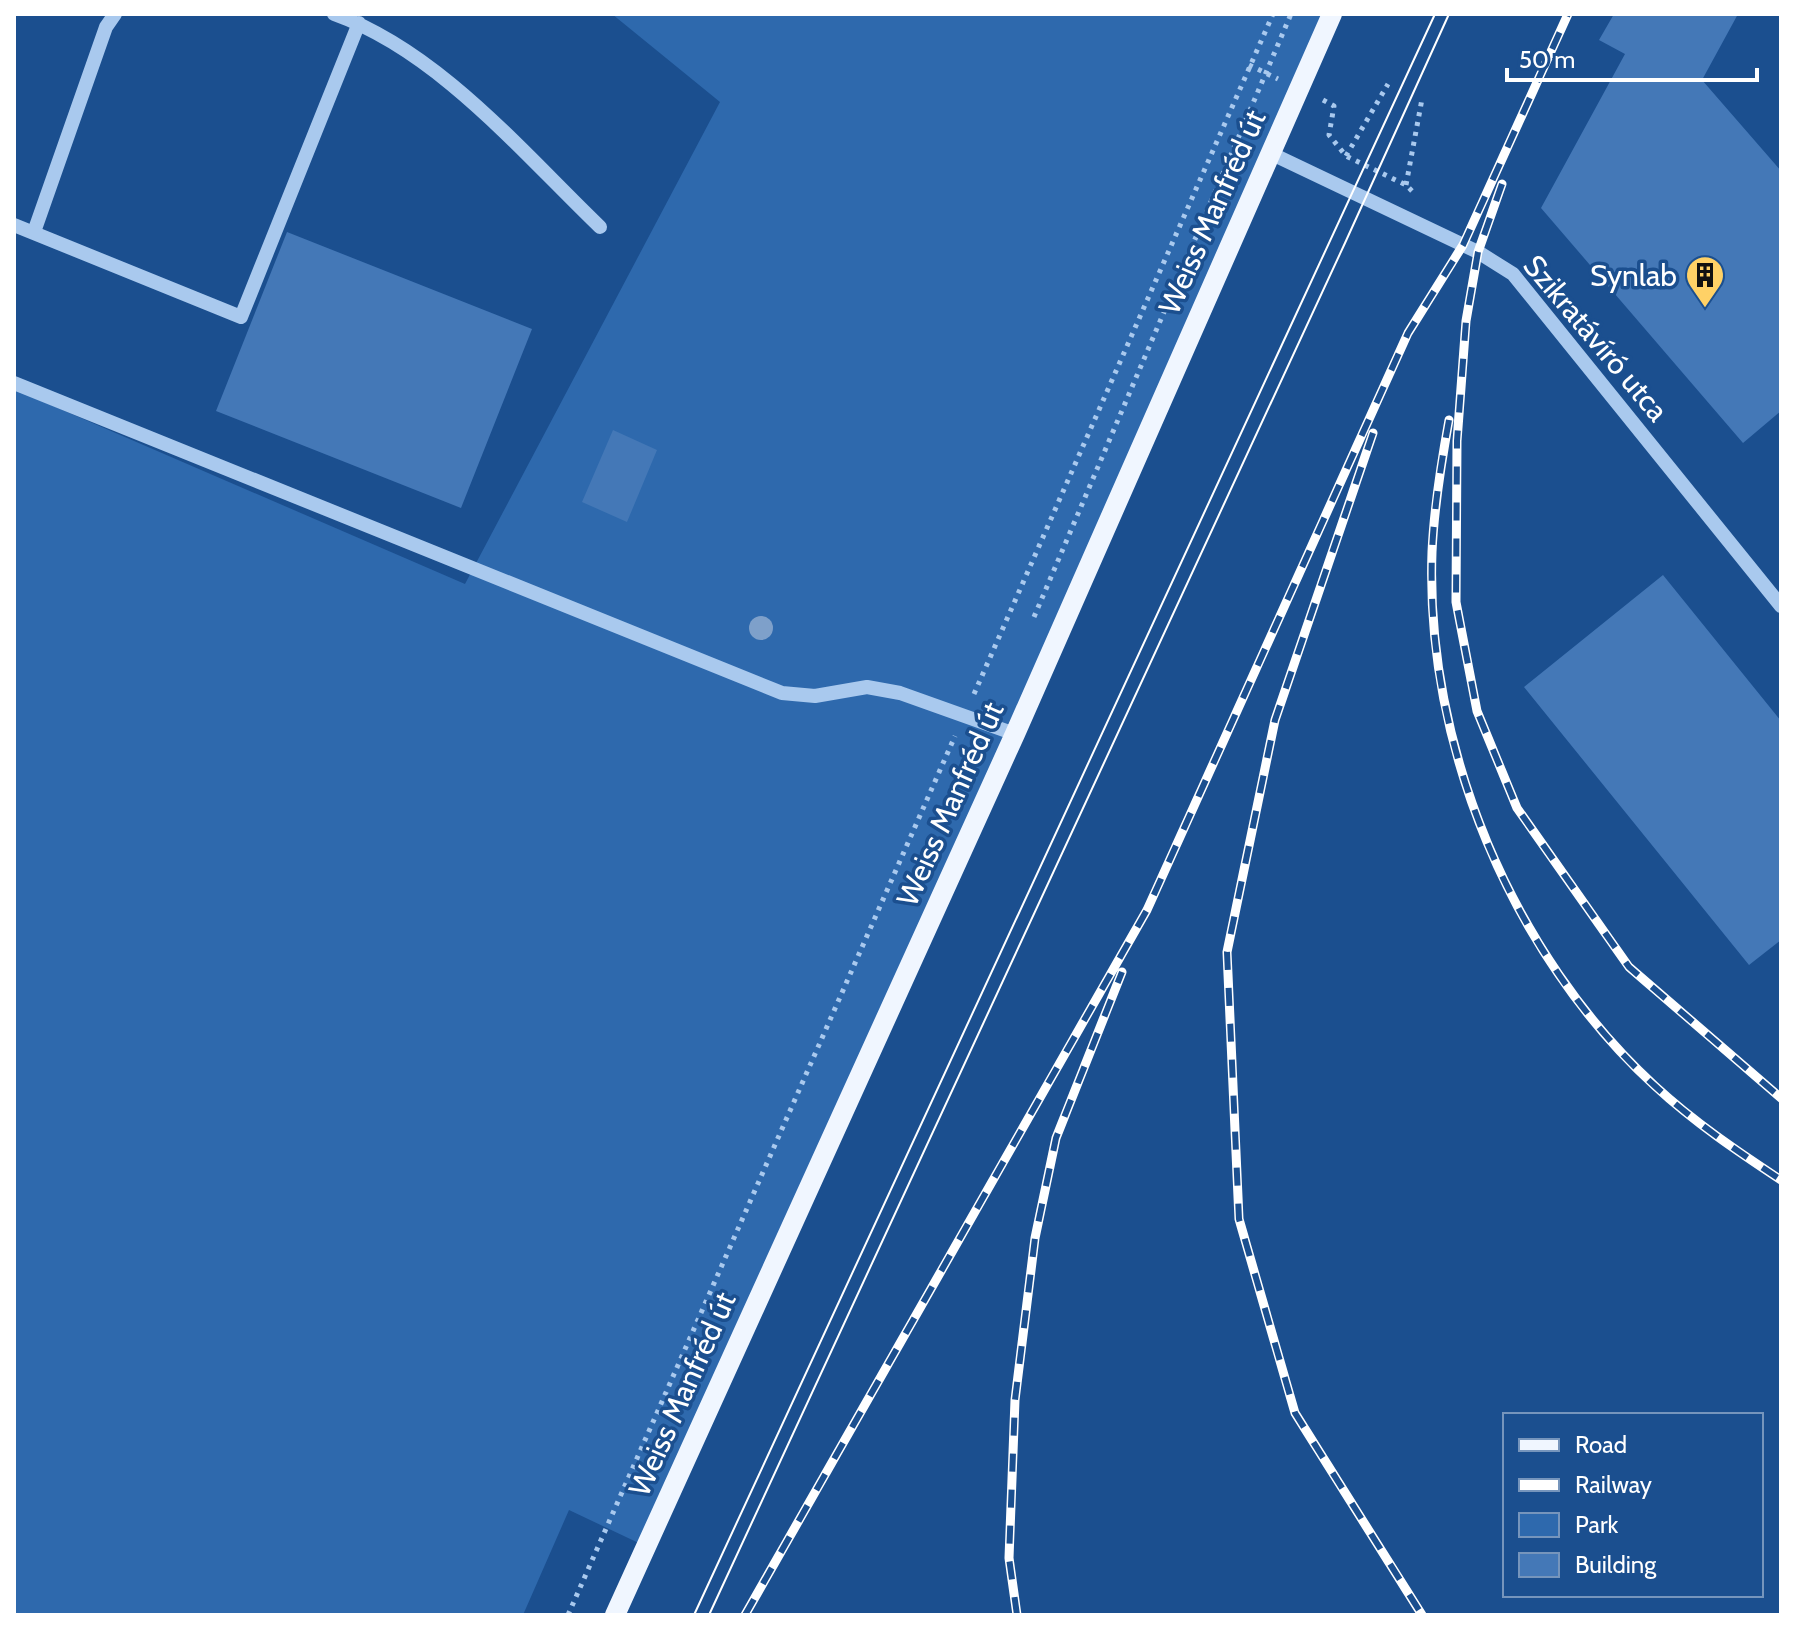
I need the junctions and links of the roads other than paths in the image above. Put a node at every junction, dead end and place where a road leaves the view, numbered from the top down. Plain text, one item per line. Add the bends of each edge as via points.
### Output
1 (115, 14) edge
2 (334, 14) edge
3 (1332, 14) edge
4 (359, 23) junction
5 (1270, 153) junction
6 (14, 225) edge
7 (600, 227) dead end
8 (34, 232) junction
9 (14, 383) edge
10 (1781, 606) edge
11 (1015, 734) junction
12 (615, 1615) edge

1 - 8 street
2 - 4 street
3 - 5 main road, Weiss Manfréd út
4 - 7 street via 449,81
4 - 8 street via 241,317
5 - 10 street, Szikratávíró utca via 1478,252 1513,274
5 - 11 main road, Weiss Manfréd út
6 - 8 street
9 - 11 street via 782,693 815,696 867,687 900,693
11 - 12 main road, Weiss Manfréd út

